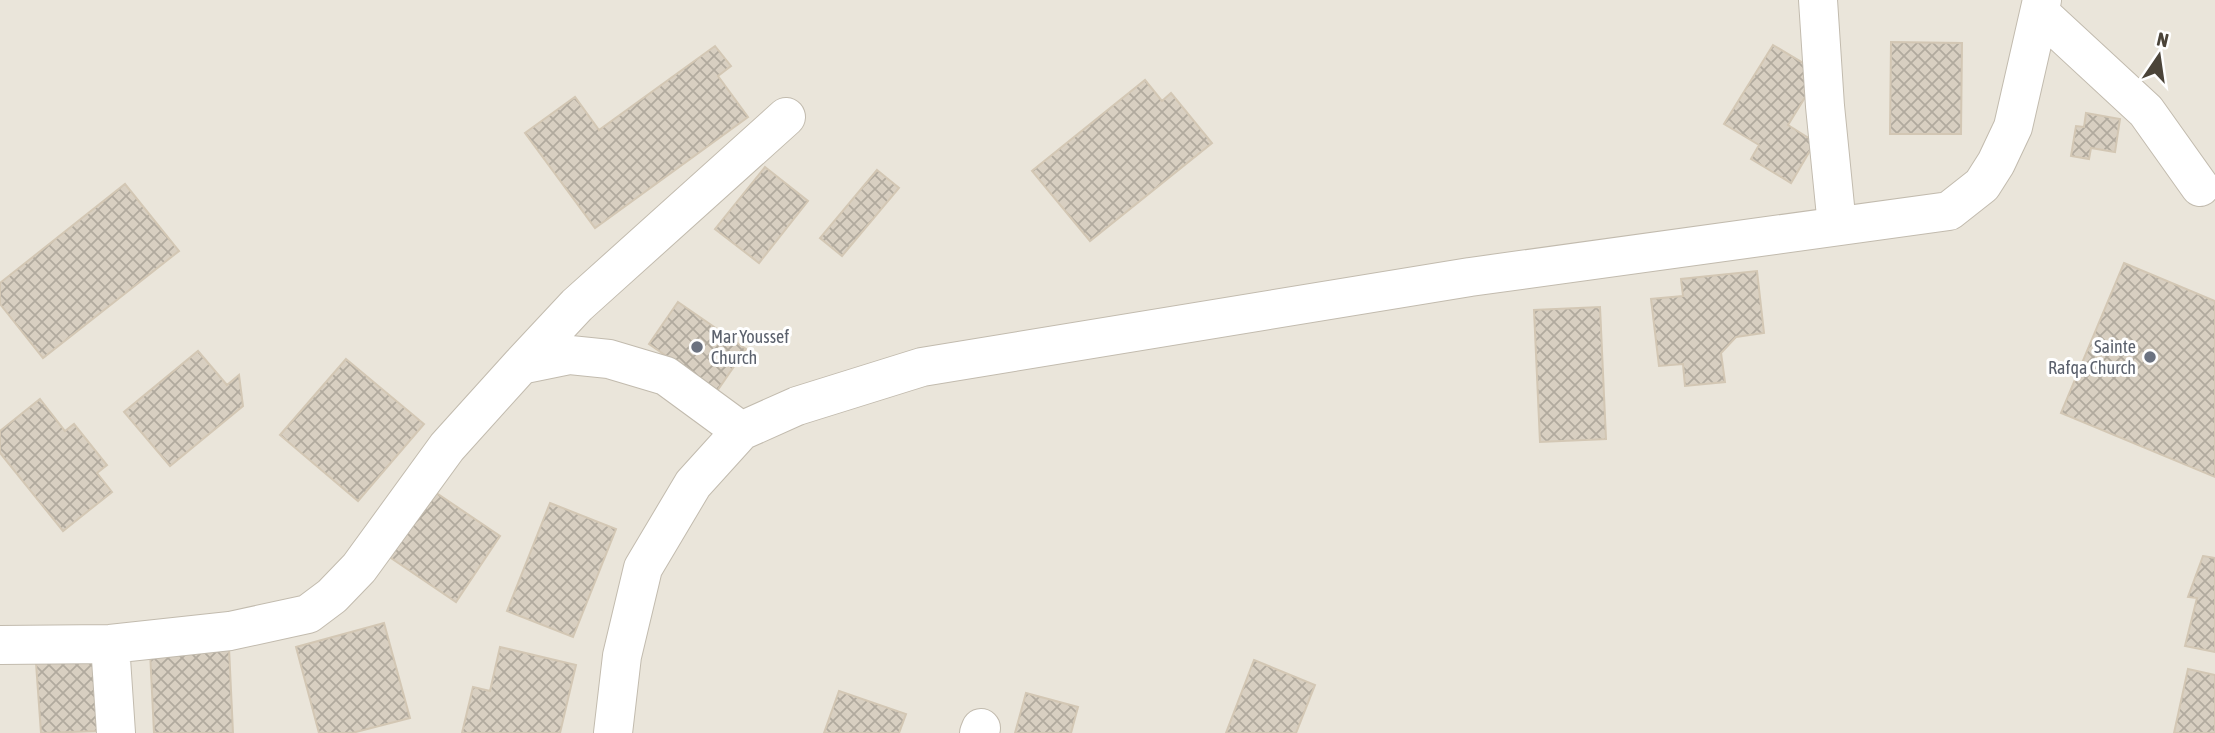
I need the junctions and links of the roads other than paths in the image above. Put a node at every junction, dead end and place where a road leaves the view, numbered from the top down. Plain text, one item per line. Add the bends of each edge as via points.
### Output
1 (1818, 0) edge
2 (2041, 6) edge
3 (786, 117) dead end
4 (2200, 187) dead end
5 (1837, 226) junction
6 (521, 365) junction
7 (741, 431) junction
8 (110, 644) junction
9 (0, 645) edge
10 (116, 733) edge
11 (613, 733) edge

1 - 5 street
2 - 4 street via 2146,111
2 - 5 street via 2013,127 1982,185 1949,211
3 - 6 street via 577,305
5 - 7 street via 1470,277 922,368 797,405
6 - 7 street via 570,355 609,359 666,376
6 - 8 street via 447,447 359,568 308,614 230,631
7 - 11 street via 693,484 643,568 622,656
8 - 9 street
8 - 10 street

